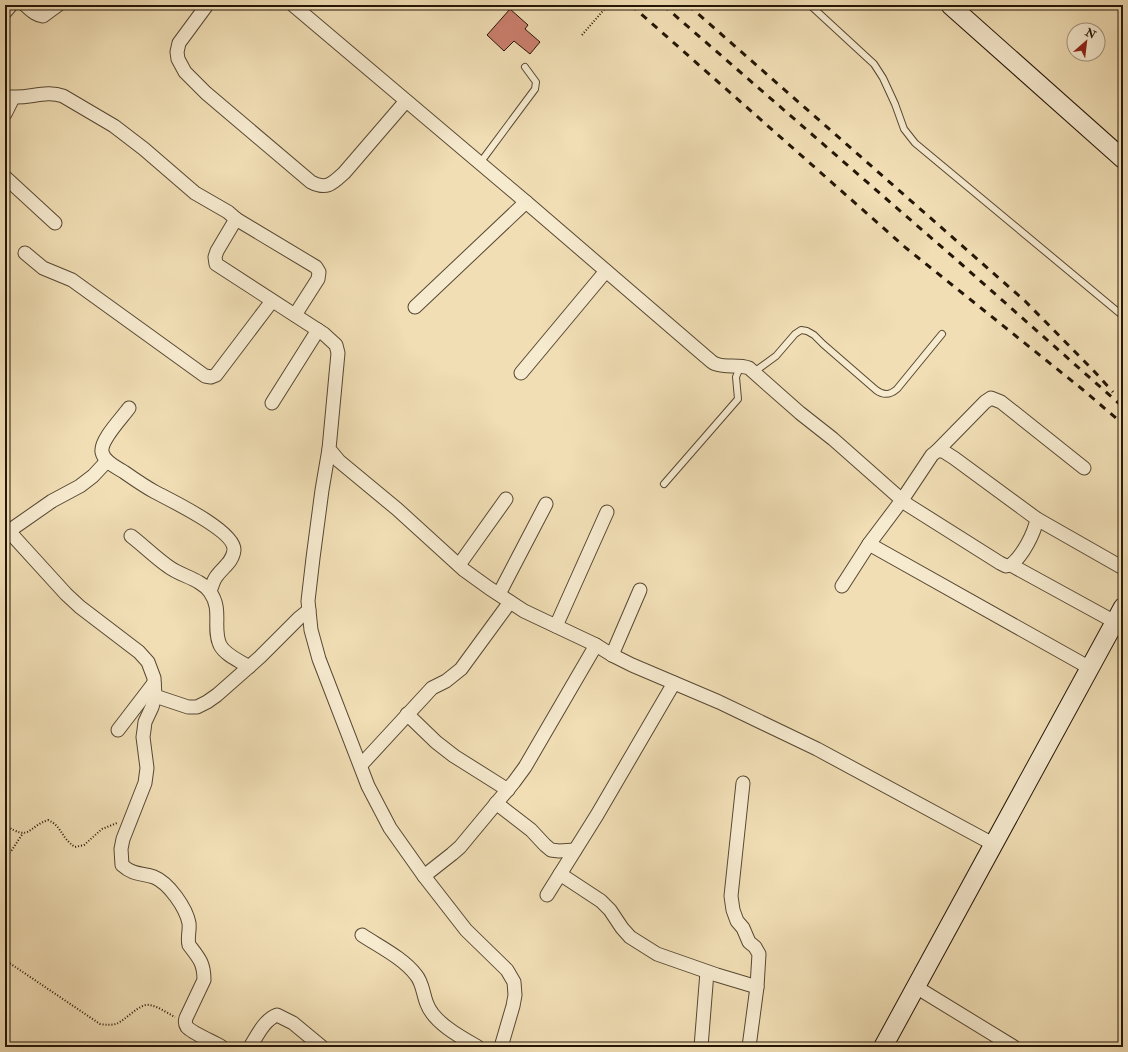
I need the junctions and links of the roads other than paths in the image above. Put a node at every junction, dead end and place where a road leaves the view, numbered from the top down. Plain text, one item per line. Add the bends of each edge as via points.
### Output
1 (10, 5) edge
2 (25, 5) edge
3 (58, 5) edge
4 (208, 5) edge
5 (293, 5) edge
6 (810, 5) edge
7 (950, 5) edge
8 (5, 12) edge
9 (525, 67) dead end
10 (9, 97) edge
11 (406, 101) junction
12 (5, 114) edge
13 (1123, 159) edge
14 (480, 163) junction
15 (5, 177) edge
16 (526, 202) junction
17 (236, 218) junction
18 (55, 224) dead end
19 (25, 253) dead end
20 (606, 270) junction
21 (272, 301) junction
22 (415, 307) dead end
23 (295, 315) junction
24 (1123, 316) edge
25 (318, 330) junction
26 (942, 334) dead end
27 (741, 365) junction
28 (754, 372) junction
29 (521, 373) dead end
30 (272, 402) dead end
31 (129, 408) dead end
32 (330, 449) junction
33 (937, 451) junction
34 (107, 460) junction
35 (1084, 468) dead end
36 (664, 484) dead end
37 (506, 499) dead end
38 (902, 500) junction
39 (546, 504) dead end
40 (607, 512) dead end
41 (1037, 519) junction
42 (7, 529) edge
43 (131, 536) dead end
44 (869, 544) junction
45 (1011, 565) junction
46 (459, 566) junction
47 (1123, 568) edge
48 (842, 586) dead end
49 (640, 590) dead end
50 (210, 591) junction
51 (504, 598) junction
52 (309, 610) junction
53 (1119, 615) edge
54 (556, 626) junction
55 (596, 645) junction
56 (612, 655) junction
57 (249, 667) junction
58 (1090, 668) junction
59 (674, 683) junction
60 (154, 689) junction
61 (407, 714) junction
62 (118, 730) dead end
63 (361, 765) junction
64 (743, 783) dead end
65 (508, 790) junction
66 (496, 803) junction
67 (993, 844) junction
68 (575, 850) junction
69 (560, 874) junction
70 (424, 876) junction
71 (547, 895) dead end
72 (362, 935) dead end
73 (707, 972) junction
74 (757, 986) junction
75 (916, 987) junction
76 (222, 1047) edge
77 (250, 1047) edge
78 (322, 1047) edge
79 (478, 1047) edge
80 (501, 1047) edge
81 (701, 1047) edge
82 (749, 1047) edge
83 (883, 1047) edge
84 (1014, 1047) edge

1 - 8 street
2 - 3 street via 43,16
4 - 11 street via 179,43 178,59 185,72 206,93 318,186 326,186 344,173
5 - 11 street
6 - 24 lane via 874,64 895,104 904,129 915,143
7 - 13 street
9 - 14 lane via 536,82 535,89
10 - 12 street
10 - 17 street via 47,93 63,96 114,126 195,193
11 - 14 street
14 - 16 street
15 - 18 street
16 - 20 street
16 - 22 street
17 - 21 street via 217,251 216,264
17 - 23 street via 316,267 319,272 318,279
19 - 21 street via 43,268 72,280 205,376 216,375
20 - 27 street via 716,364
20 - 29 street
21 - 23 street
23 - 25 street
25 - 30 street
25 - 32 street via 331,339 338,353
26 - 28 lane via 892,393 881,394 814,335 801,330 776,356
27 - 28 street
27 - 36 lane via 736,377 738,399
28 - 38 street
31 - 34 street via 104,442 102,452
32 - 46 street via 345,466
32 - 52 street via 313,558
33 - 35 street via 991,398 1000,402
33 - 38 street
33 - 41 street via 943,451 954,458
34 - 42 street via 80,486
34 - 50 street via 144,486 208,521 232,543 234,548 229,563 214,579
37 - 46 street
38 - 44 street
38 - 45 street via 1000,563
39 - 51 street
40 - 54 street
41 - 45 street via 1022,554
41 - 47 street
42 - 60 street via 80,607 143,656 151,670
43 - 50 street via 169,568 202,584
44 - 48 street
44 - 58 street
45 - 53 street
46 - 51 street
49 - 56 street
50 - 57 street via 217,609 217,635 220,646
51 - 54 street
51 - 61 street via 462,669 432,688
52 - 57 street
52 - 63 street via 311,630 319,659
53 - 58 street
54 - 55 street
55 - 56 street
55 - 65 street via 525,767
56 - 59 street
57 - 60 street via 217,695 197,707 179,705
58 - 67 street
59 - 67 street via 816,749
59 - 68 street
60 - 62 street
60 - 76 street via 152,708 145,722 143,737 147,768 145,783 121,849 122,865 134,873 160,880 172,892 184,911 189,922 189,945 203,965 204,980 185,1022 192,1031
61 - 63 street
61 - 65 street via 454,756
63 - 70 street via 383,816
64 - 74 street via 731,896 737,921 759,954
65 - 66 street
66 - 68 street via 531,830 551,850
66 - 70 street via 460,847
67 - 75 street
68 - 69 street
69 - 71 street
69 - 73 street via 601,901 622,928 641,945 662,956
70 - 80 street via 466,930 507,970 514,982 516,995
72 - 79 street via 408,966 418,977 431,1014
73 - 74 street
73 - 81 street
74 - 82 street
75 - 83 street
75 - 84 street
77 - 78 street via 265,1023 277,1016 293,1023

